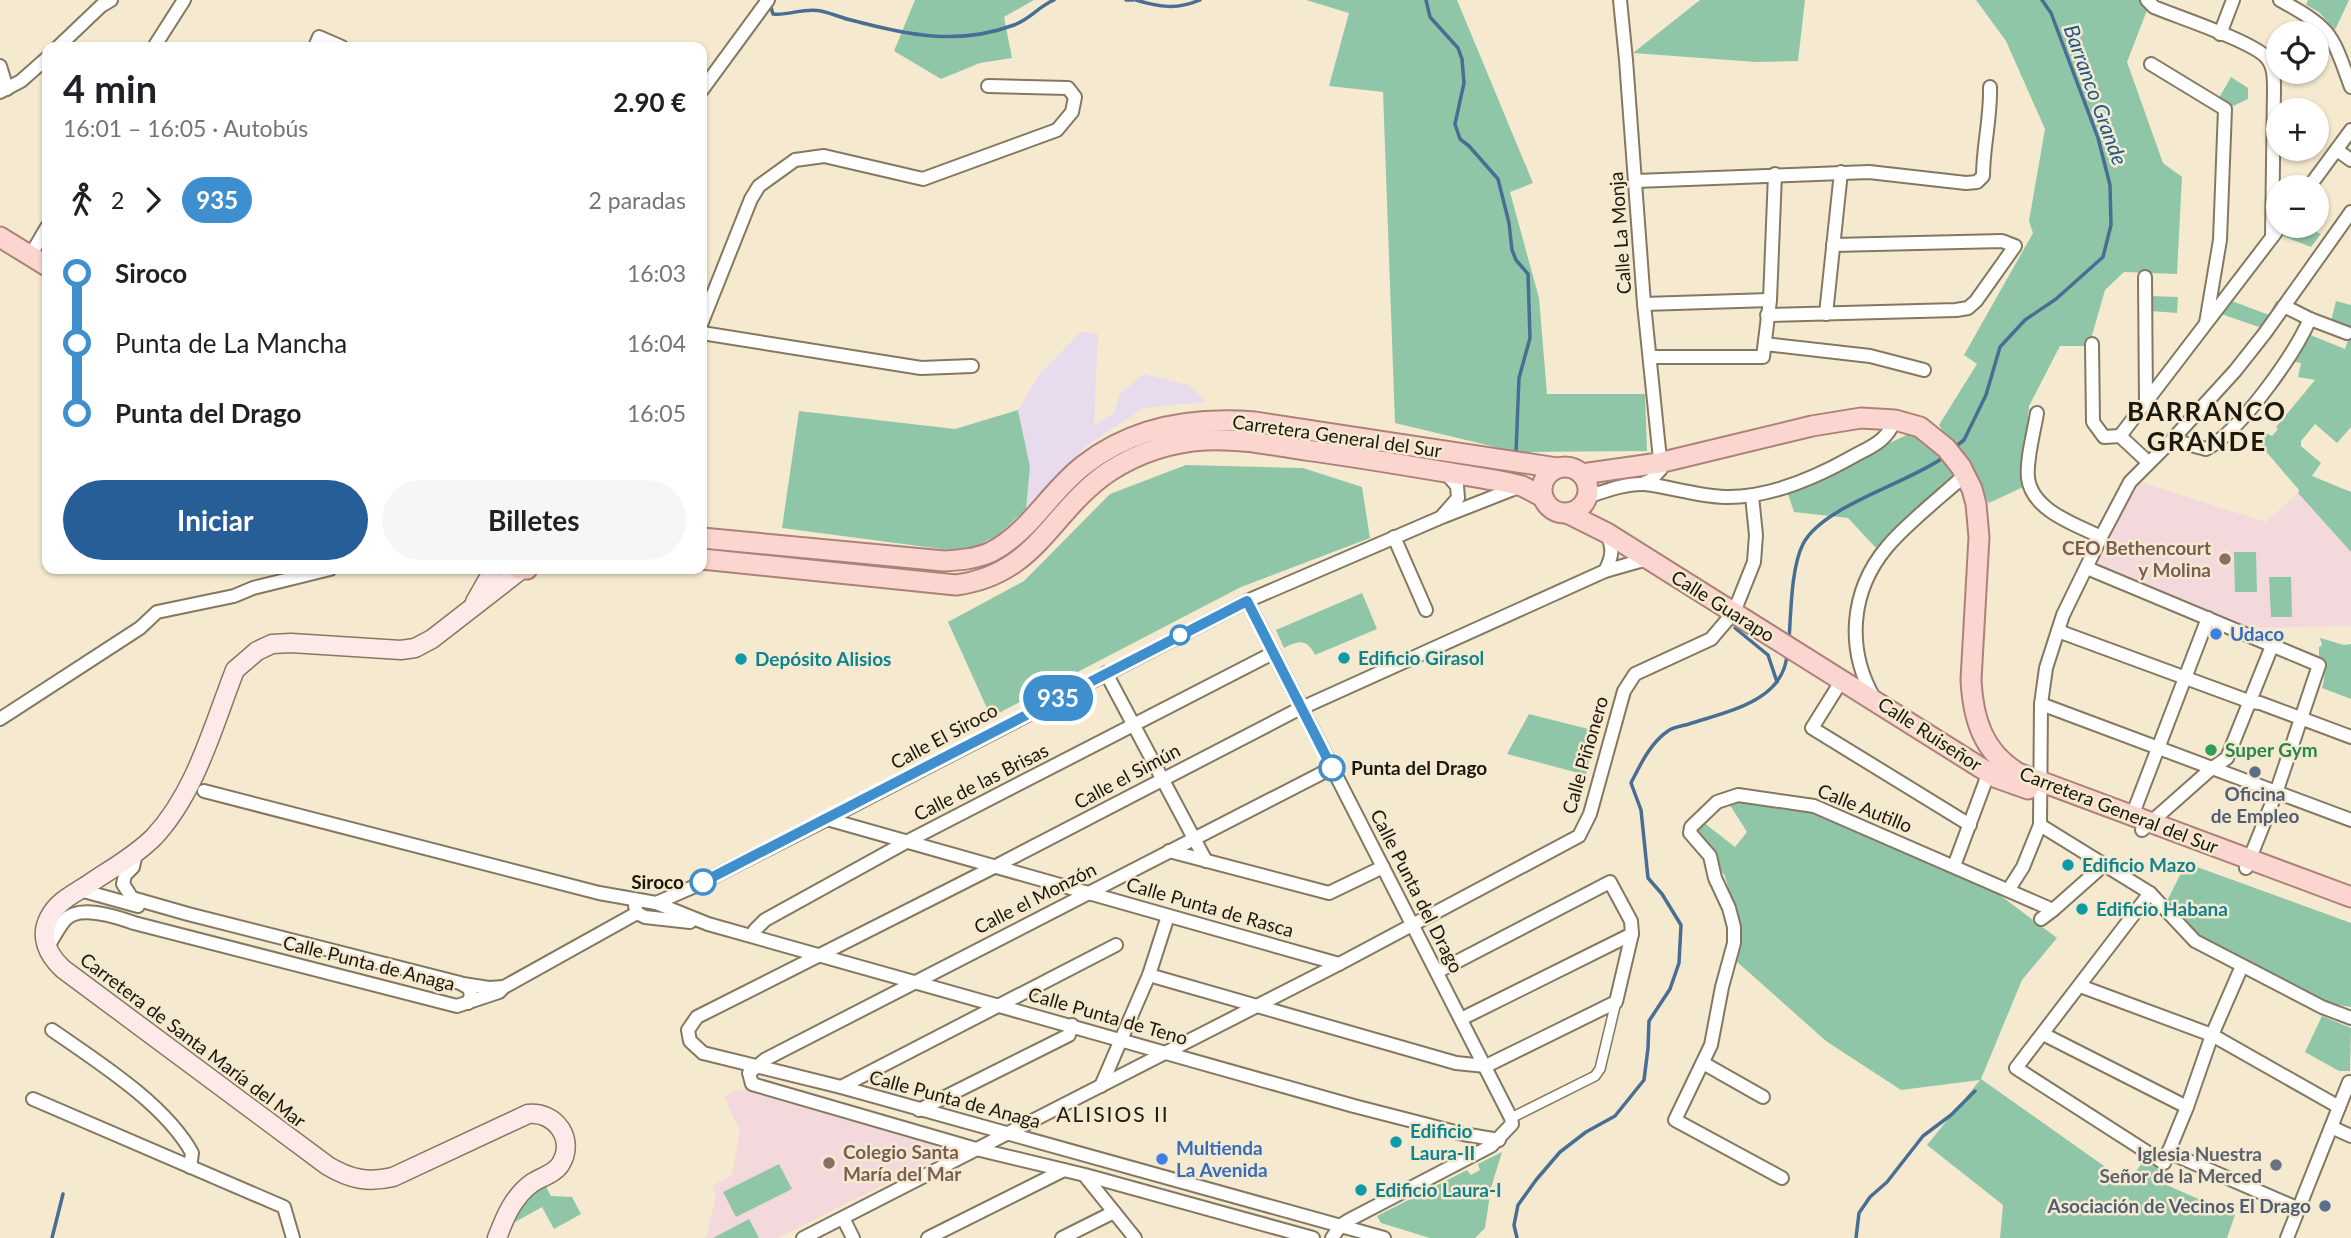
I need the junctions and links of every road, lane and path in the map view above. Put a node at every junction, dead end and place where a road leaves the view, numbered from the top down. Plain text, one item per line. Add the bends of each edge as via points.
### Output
1 (111, 0) edge
2 (184, 0) edge
3 (768, 0) edge
4 (1620, 0) edge
5 (2233, 0) edge
6 (2280, 0) edge
7 (2152, 2) edge
8 (2220, 34) junction
9 (63, 42) edge
10 (157, 42) edge
11 (317, 42) edge
12 (330, 42) edge
13 (42, 62) edge
14 (2151, 64) dead end
15 (0, 66) edge
16 (707, 79) edge
17 (988, 86) dead end
18 (2351, 87) edge
19 (1990, 88) dead end
20 (4, 91) edge
21 (2351, 130) edge
22 (2337, 150) junction
23 (2351, 160) edge
24 (1841, 172) junction
25 (1769, 175) junction
26 (2275, 175) edge
27 (2318, 175) edge
28 (1636, 181) junction
29 (2351, 212) edge
30 (2345, 232) edge
31 (42, 236) edge
32 (0, 237) edge
33 (2271, 238) edge
34 (1833, 245) junction
35 (30, 256) junction
36 (42, 264) edge
37 (2146, 277) dead end
38 (1770, 300) junction
39 (1644, 304) junction
40 (2284, 306) junction
41 (707, 309) edge
42 (1826, 314) junction
43 (1767, 315) junction
44 (2310, 319) junction
45 (2206, 323) junction
46 (2347, 333) dead end
47 (707, 334) edge
48 (2092, 344) dead end
49 (1764, 350) junction
50 (1650, 357) junction
51 (972, 366) dead end
52 (1924, 370) dead end
53 (2146, 404) junction
54 (2037, 414) dead end
55 (1895, 420) junction
56 (2120, 436) junction
57 (2172, 440) junction
58 (2148, 462) junction
59 (1659, 463) junction
60 (1557, 468) junction
61 (1963, 471) junction
62 (1446, 473) junction
63 (1582, 474) junction
64 (1643, 484) junction
65 (1522, 486) junction
66 (1752, 496) junction
67 (1543, 497) junction
68 (1587, 497) junction
69 (1567, 513) junction
70 (1442, 517) junction
71 (1607, 533) junction
72 (1394, 537) junction
73 (2101, 537) junction
74 (707, 538) edge
75 (707, 559) edge
76 (1647, 559) junction
77 (2087, 568) junction
78 (1605, 571) junction
79 (310, 574) edge
80 (491, 574) edge
81 (515, 574) edge
82 (1247, 601) junction
83 (474, 605) junction
84 (1426, 610) dead end
85 (1734, 612) junction
86 (2208, 618) junction
87 (2057, 631) junction
88 (2272, 646) junction
89 (1273, 653) junction
90 (1106, 673) junction
91 (2184, 678) junction
92 (1842, 680) junction
93 (2250, 702) junction
94 (1877, 703) junction
95 (2041, 704) junction
96 (1301, 708) junction
97 (2302, 718) junction
98 (0, 719) edge
99 (1134, 725) junction
100 (2351, 737) edge
101 (2159, 748) junction
102 (198, 763) junction
103 (1332, 768) junction
104 (2211, 769) junction
105 (1989, 772) junction
106 (1162, 779) junction
107 (2040, 788) junction
108 (204, 791) junction
109 (2276, 793) junction
110 (173, 813) junction
111 (827, 819) junction
112 (2351, 820) edge
113 (2142, 823) junction
114 (1970, 825) junction
115 (2040, 825) junction
116 (1194, 838) junction
117 (908, 841) junction
118 (1169, 852) junction
119 (136, 853) junction
120 (1206, 860) junction
121 (2248, 864) junction
122 (996, 866) junction
123 (1954, 866) junction
124 (1383, 867) junction
125 (2097, 871) dead end
126 (693, 887) junction
127 (2009, 889) junction
128 (80, 890) junction
129 (1087, 892) junction
130 (599, 893) junction
131 (2150, 893) junction
132 (2351, 897) edge
133 (638, 899) junction
134 (613, 901) junction
135 (141, 903) junction
136 (656, 903) junction
137 (2351, 907) edge
138 (2053, 909) junction
139 (676, 912) junction
140 (636, 913) junction
141 (1168, 916) junction
142 (653, 918) junction
143 (2041, 919) dead end
144 (134, 923) junction
145 (617, 923) junction
146 (1412, 923) junction
147 (708, 924) junction
148 (1632, 934) junction
149 (752, 936) junction
150 (1116, 945) dead end
151 (47, 948) junction
152 (821, 956) junction
153 (1339, 964) junction
154 (2242, 966) junction
155 (1437, 972) junction
156 (1149, 975) junction
157 (914, 982) junction
158 (460, 983) junction
159 (2080, 986) junction
160 (504, 987) junction
161 (1616, 1002) junction
162 (468, 1003) junction
163 (1002, 1005) junction
164 (1255, 1006) junction
165 (2351, 1018) edge
166 (1461, 1019) junction
167 (1072, 1025) junction
168 (52, 1030) dead end
169 (2043, 1034) junction
170 (2212, 1035) junction
171 (1123, 1040) junction
172 (690, 1041) joint
173 (1165, 1053) junction
174 (1703, 1063) junction
175 (757, 1066) junction
176 (1486, 1066) junction
177 (2349, 1082) dead end
178 (1101, 1086) junction
179 (841, 1087) junction
180 (1763, 1097) dead end
181 (33, 1099) dead end
182 (2187, 1107) junction
183 (2339, 1107) junction
184 (919, 1110) junction
185 (1511, 1121) junction
186 (2331, 1127) junction
187 (1008, 1133) junction
188 (1463, 1134) junction
189 (2351, 1136) edge
190 (1499, 1140) junction
191 (976, 1149) junction
192 (1468, 1158) junction
193 (2166, 1158) junction
194 (190, 1167) junction
195 (1064, 1170) junction
196 (1085, 1175) junction
197 (1782, 1178) dead end
198 (2299, 1209) junction
199 (1114, 1212) junction
200 (843, 1218) junction
201 (1341, 1225) junction
202 (293, 1238) edge
203 (497, 1238) edge
204 (803, 1238) edge
205 (853, 1238) edge
206 (929, 1238) edge
207 (1062, 1238) edge
208 (1136, 1238) edge
209 (1313, 1238) edge
210 (1332, 1238) edge
211 (1384, 1238) edge
212 (2287, 1238) edge

1 - 9 street
2 - 10 street
3 - 16 street
4 - 28 street, Calle La Monja
5 - 8 street
6 - 18 street via 2326,29
7 - 8 street
8 - 26 street via 2252,47 2271,65
11 - 12 street via 319,37
13 - 20 street
14 - 45 street via 2225,109 2220,240
15 - 20 street
17 - 41 street via 1068,88 1074,97 1072,112 1057,130 922,179 824,156 795,160 759,186 751,199
19 - 24 street via 1983,176 1977,182
21 - 22 street
22 - 23 street
22 - 27 street
24 - 25 street
24 - 34 street
25 - 28 street
25 - 38 street
28 - 39 street, Calle La Monja
29 - 30 street
30 - 40 street
31 - 35 street
32 - 35 main road
33 - 45 street
34 - 42 street
34 - 42 street via 2001,241 2015,246 1968,308
35 - 36 main road
37 - 53 street
38 - 39 street
38 - 43 street
39 - 50 street, Calle La Monja
40 - 44 street
40 - 57 street via 2235,371
42 - 43 street
43 - 49 street
44 - 46 street
44 - 57 street via 2249,412 2219,442 2206,449
45 - 53 street
47 - 51 street via 921,368
48 - 56 street via 2093,422 2104,437
49 - 50 street
49 - 52 street via 1870,356
50 - 59 street, Calle La Monja
53 - 56 street
54 - 73 street via 2028,472 2031,489 2054,514
55 - 59 main road, Carretera General del Sur via 1861,418 1812,426
55 - 61 main road, Carretera General del Sur via 1930,433
55 - 66 street via 1884,439 1842,463 1801,482
56 - 58 street
57 - 58 street
58 - 73 street via 2130,482
59 - 63 main road, Carretera General del Sur
59 - 64 street via 1658,474
60 - 63 main road via 1570,467
60 - 67 main road via 1543,483
60 - 74 main road, Carretera General del Sur via 1221,419 1151,430 1115,445 1074,474 1016,536 971,559 944,561
61 - 94 street, Calle Ruiseñor via 1888,545 1859,600 1854,635 1861,667
61 - 107 main road, Carretera General del Sur via 1976,504 1979,537 1971,680 1975,720 1996,757
62 - 65 main road, Carretera General del Sur
62 - 70 street via 1457,486 1458,498
62 - 75 main road, Carretera General del Sur via 1267,444 1204,440 1148,453 1110,472 1080,496 1024,558 976,582 956,584
63 - 68 main road via 1588,485
64 - 66 street via 1723,497
64 - 68 street
65 - 67 main road, Carretera General del Sur
65 - 70 street, Calle El Siroco
66 - 85 street, Calle Piñonero via 1754,562
67 - 69 main road via 1555,510
68 - 69 main road
69 - 71 main road, Calle Guarapo
70 - 72 street, Calle El Siroco
71 - 76 main road, Calle Guarapo
71 - 78 street via 1612,557
72 - 82 street, Calle El Siroco
72 - 84 street
73 - 77 street
76 - 78 street, Calle el Simún
76 - 85 main road, Calle Guarapo
77 - 86 street
77 - 87 street
78 - 96 street, Calle el Simún
79 - 98 street via 157,612 140,628
80 - 83 main road
81 - 83 main road
82 - 89 street, Calle Punta del Drago
82 - 90 street, Calle El Siroco
83 - 102 main road via 415,648 291,643 257,651 235,670
85 - 92 main road, Calle Guarapo
85 - 146 street, Calle Piñonero via 1711,639 1635,674 1624,691 1590,814 1579,836
86 - 88 street
86 - 91 street
87 - 91 street
87 - 95 street
88 - 93 street
88 - 97 street via 2319,665
89 - 96 street, Calle Punta del Drago
89 - 99 street, Calle de las Brisas
90 - 99 street
90 - 111 street, Calle El Siroco
91 - 93 street
91 - 101 street
92 - 94 main road, Calle Guarapo
92 - 114 street via 1812,728
93 - 97 street
93 - 104 street via 2227,758
94 - 105 main road, Calle Ruiseñor
95 - 101 street
95 - 107 street
96 - 103 street, Calle Punta del Drago
96 - 106 street, Calle el Simún
97 - 100 street
97 - 109 street
99 - 106 street
99 - 117 street, Calle de las Brisas
101 - 104 street
101 - 113 street
102 - 108 street
102 - 110 main road
103 - 116 street, Calle el Monzón
103 - 124 street, Calle Punta del Drago
104 - 109 street
104 - 113 street
105 - 107 main road, Calle Ruiseñor
105 - 114 street
106 - 116 street
106 - 122 street, Calle el Simún
107 - 113 main road, Carretera General del Sur
107 - 115 street
108 - 110 street
108 - 130 street, Calle Punta de Teno
109 - 112 street
109 - 121 street
110 - 119 main road
111 - 117 street, Calle Punta de Rasca
111 - 126 street, Calle El Siroco
113 - 121 main road, Carretera General del Sur
114 - 123 street
115 - 127 street
115 - 131 street
116 - 118 street, Calle el Monzón
116 - 120 street
117 - 122 street, Calle Punta de Rasca
117 - 149 street, Calle de las Brisas via 765,920
118 - 120 street
118 - 129 street, Calle el Monzón
119 - 128 main road
119 - 135 street via 123,884
120 - 124 street via 1329,893
121 - 132 main road, Carretera General del Sur
121 - 137 main road, Carretera General del Sur
122 - 129 street, Calle Punta de Rasca
122 - 152 street, Calle el Simún
123 - 127 street
123 - 174 street, Calle Autillo via 1814,806 1738,795 1717,802 1690,833 1710,856 1734,927 1711,1045
124 - 146 street, Calle Punta del Drago
125 - 138 street
126 - 136 street, Calle El Siroco
126 - 139 street, Calle El Siroco
127 - 138 street
128 - 135 street, Calle Punta de Anaga
128 - 151 main road via 52,912 44,933
129 - 141 street, Calle Punta de Rasca
129 - 157 street, Calle el Monzón
130 - 133 street, Calle Punta de Teno
130 - 134 street, Calle Punta de Teno
131 - 154 street via 2195,941
131 - 159 street
133 - 136 street, Calle Punta de Teno
133 - 140 street
134 - 140 street, Calle Punta de Teno
134 - 145 street
135 - 144 street via 131,911
135 - 158 street, Calle Punta de Anaga
136 - 139 street, Calle Punta de Teno
138 - 143 street
139 - 142 street
139 - 147 street, Calle Punta de Teno
140 - 142 street, Calle Punta de Teno
140 - 145 street
141 - 153 street, Calle Punta de Rasca
141 - 156 street
142 - 147 street, Calle Punta de Teno
144 - 151 street, Calle Punta de Anaga via 114,915 81,912 67,918
144 - 162 street, Calle Punta de Anaga via 438,1003
145 - 160 street
146 - 153 street
146 - 155 street, Calle Punta del Drago
147 - 149 street, Calle Punta de Teno
148 - 155 street via 1631,922 1610,882
148 - 161 street
148 - 166 street
149 - 152 street, Calle Punta de Teno
150 - 163 street
151 - 203 main road, Carretera de Santa María del Mar via 63,970 328,1166 351,1178 393,1177 527,1114 553,1119 565,1137 562,1161 523,1191
152 - 157 street, Calle Punta de Teno
152 - 172 street, Calle el Simún via 697,1017 688,1030
153 - 164 street
154 - 165 street
154 - 170 street
155 - 166 street, Calle Punta del Drago
156 - 164 street
156 - 171 street
157 - 163 street, Calle Punta de Teno
157 - 175 street, Calle el Monzón
158 - 160 street
158 - 162 street, Calle Punta de Anaga via 469,988
159 - 169 street
159 - 170 street
160 - 162 street
161 - 176 street
161 - 185 street via 1598,1073
163 - 167 street, Calle Punta de Teno
163 - 179 street
164 - 173 street
164 - 176 street via 1457,1063
166 - 176 street, Calle Punta del Drago
167 - 171 street, Calle Punta de Teno
167 - 184 street via 1069,1035
168 - 194 street via 172,1122 192,1153
169 - 182 street
169 - 193 street via 2016,1068
170 - 182 street
170 - 183 street
171 - 173 street, Calle Punta de Teno
171 - 178 street
172 - 175 street, Calle Punta de Anaga via 703,1052
173 - 178 street
173 - 188 street, Calle Punta de Teno
174 - 180 street
174 - 197 street, Calle Autillo via 1675,1121
175 - 179 street, Calle Punta de Anaga
175 - 191 street, Calle Punta de Anaga via 749,1073 752,1084
176 - 185 street, Calle Punta del Drago
177 - 183 street
178 - 187 street
179 - 184 street, Calle Punta de Anaga
181 - 194 street
182 - 193 street
183 - 186 street
184 - 187 street, Calle Punta de Anaga
185 - 190 street
186 - 189 street
186 - 198 street
187 - 191 street
187 - 201 street, Calle Punta de Anaga
188 - 190 street, Calle Punta de Teno
188 - 192 street
190 - 192 street
191 - 195 street, Calle Punta de Anaga
191 - 200 street
192 - 201 street
193 - 198 street
194 - 202 street via 284,1207
195 - 196 street, Calle Punta de Anaga
195 - 206 street
196 - 199 street
196 - 209 street, Calle Punta de Anaga
198 - 212 street
199 - 207 street
199 - 208 street
200 - 204 street
200 - 205 street
201 - 210 street
201 - 211 street, Calle Punta de Anaga

